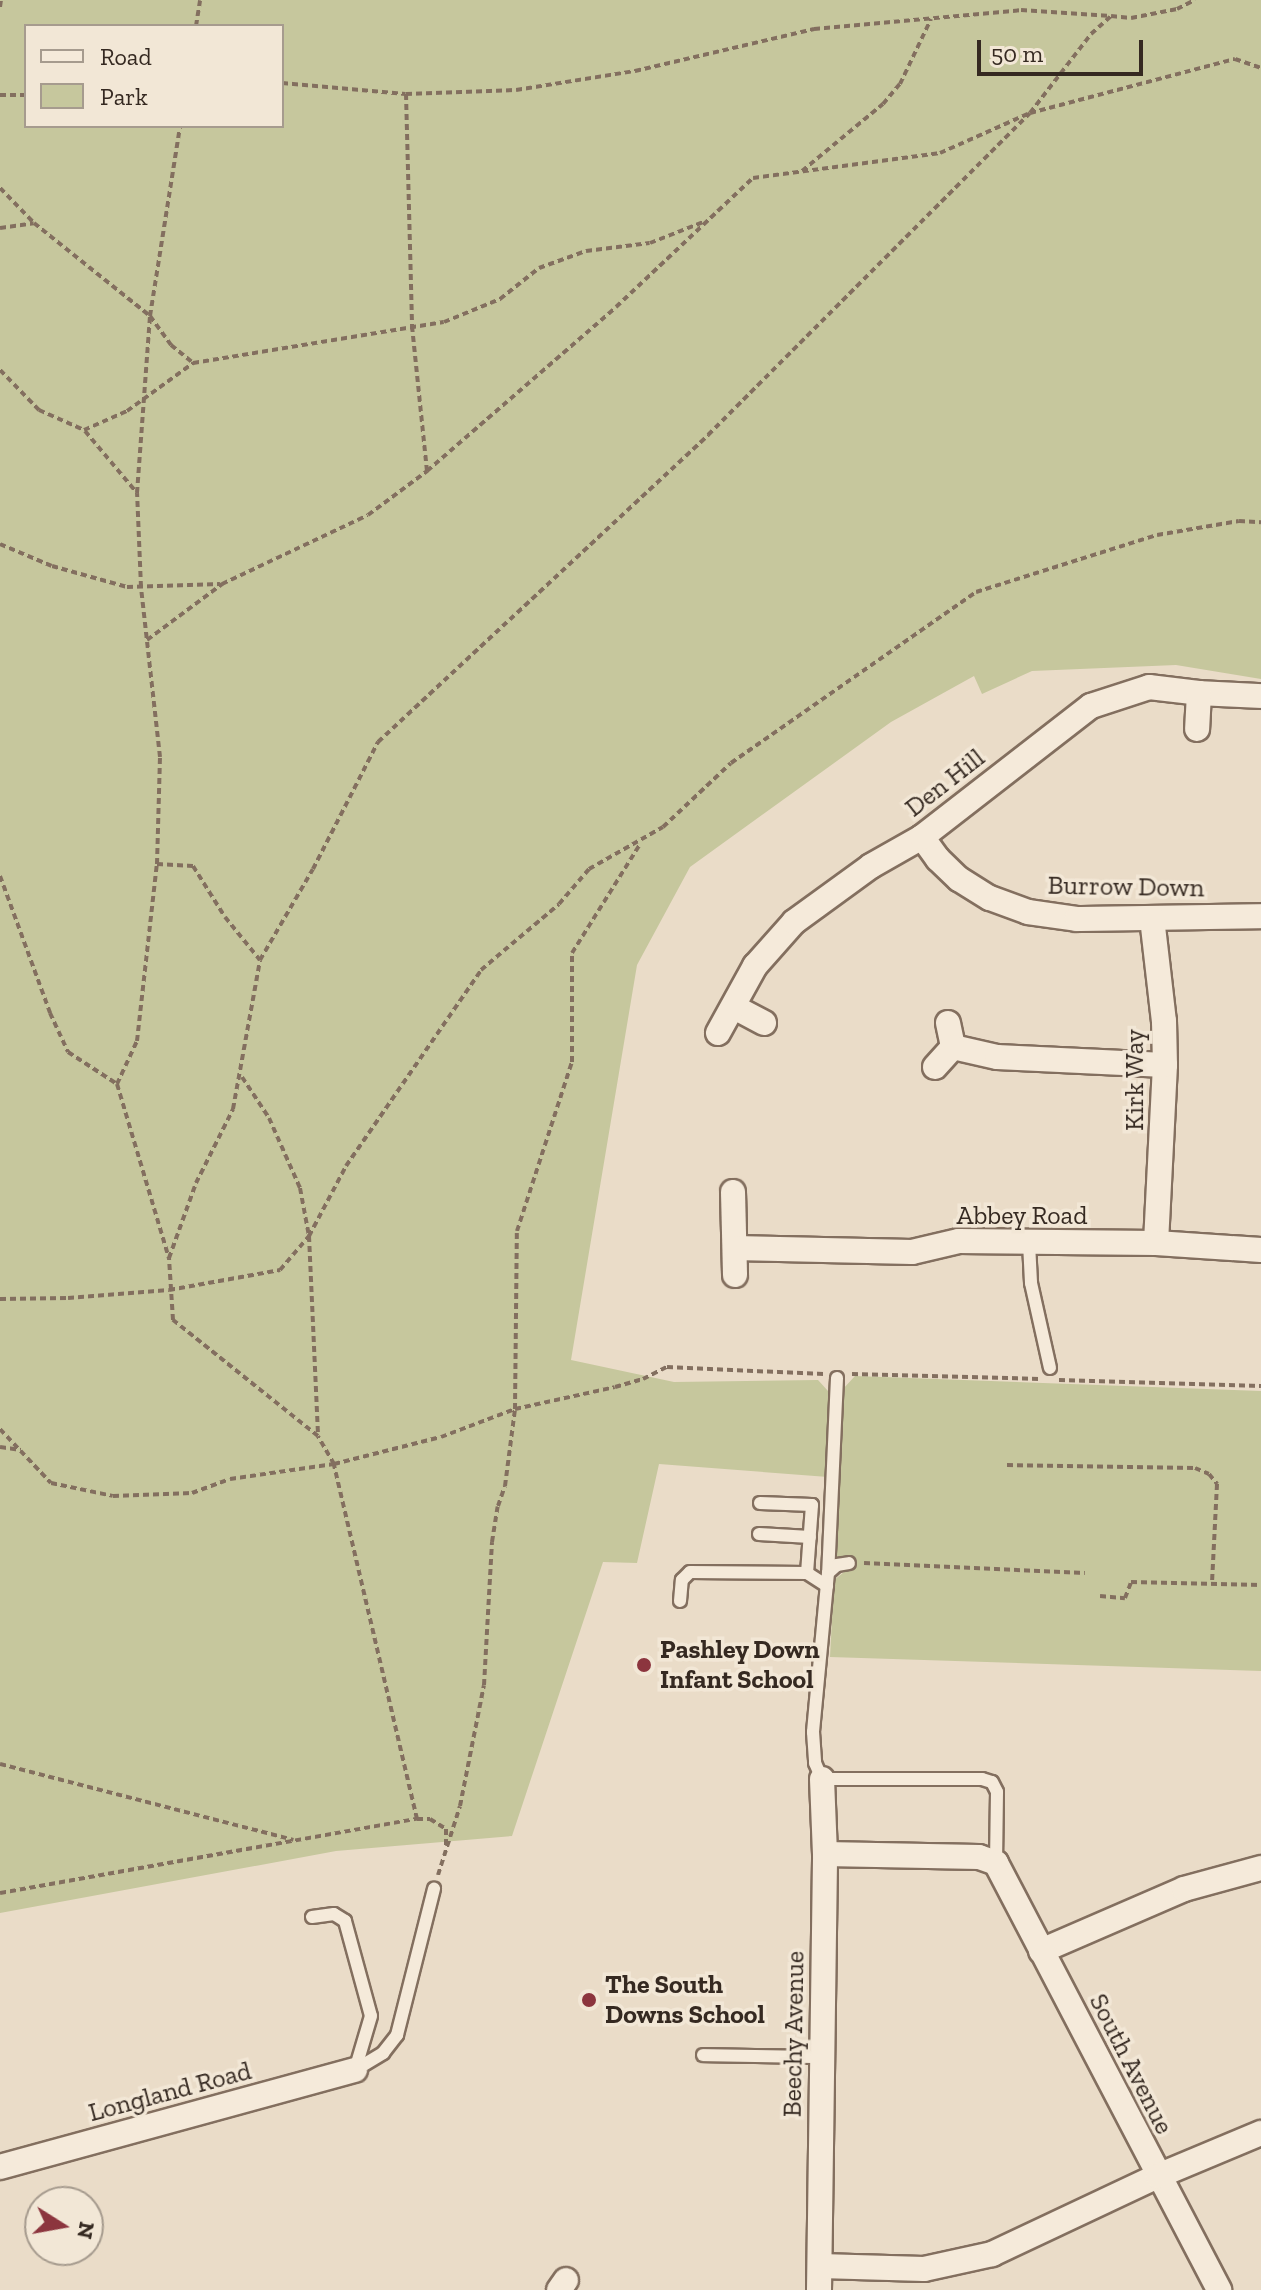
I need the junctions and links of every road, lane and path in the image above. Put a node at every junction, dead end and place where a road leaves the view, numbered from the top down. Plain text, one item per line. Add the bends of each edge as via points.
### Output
1 (1, 0) edge
2 (200, 0) edge
3 (1195, 0) edge
4 (0, 7) edge
5 (1111, 16) junction
6 (932, 18) junction
7 (196, 24) edge
8 (1261, 68) edge
9 (284, 83) edge
10 (406, 94) junction
11 (0, 95) edge
12 (24, 95) edge
13 (1030, 113) junction
14 (180, 128) edge
15 (800, 172) junction
16 (0, 188) edge
17 (705, 221) junction
18 (34, 223) junction
19 (0, 228) edge
20 (150, 316) junction
21 (412, 326) junction
22 (193, 363) junction
23 (0, 370) edge
24 (147, 397) junction
25 (84, 430) junction
26 (427, 471) junction
27 (137, 493) junction
28 (1261, 522) edge
29 (0, 544) edge
30 (222, 584) junction
31 (141, 587) junction
32 (147, 640) junction
33 (1199, 693) junction
34 (1261, 696) edge
35 (1197, 729) dead end
36 (922, 837) junction
37 (641, 843) junction
38 (157, 864) junction
39 (0, 876) edge
40 (1261, 916) edge
41 (1152, 918) junction
42 (260, 960) junction
43 (734, 1007) junction
44 (764, 1023) dead end
45 (948, 1023) dead end
46 (718, 1033) dead end
47 (953, 1047) junction
48 (1165, 1065) junction
49 (935, 1067) dead end
50 (242, 1077) junction
51 (117, 1084) junction
52 (733, 1192) dead end
53 (309, 1236) junction
54 (1029, 1243) junction
55 (1156, 1243) junction
56 (735, 1248) junction
57 (1261, 1250) edge
58 (169, 1258) junction
59 (735, 1275) dead end
60 (169, 1290) junction
61 (0, 1299) edge
62 (1050, 1368) dead end
63 (837, 1378) joint
64 (515, 1409) junction
65 (0, 1429) edge
66 (318, 1436) junction
67 (0, 1447) edge
68 (22, 1450) junction
69 (334, 1464) junction
70 (1007, 1465) dead end
71 (760, 1503) dead end
72 (759, 1534) dead end
73 (810, 1537) junction
74 (849, 1563) joint
75 (807, 1573) junction
76 (1085, 1573) dead end
77 (827, 1580) junction
78 (1212, 1583) junction
79 (1261, 1585) edge
80 (1100, 1596) dead end
81 (680, 1601) dead end
82 (0, 1764) edge
83 (822, 1779) junction
84 (417, 1819) junction
85 (296, 1841) junction
86 (446, 1851) junction
87 (825, 1854) junction
88 (996, 1863) junction
89 (1261, 1868) edge
90 (434, 1889) joint
91 (0, 1893) edge
92 (312, 1917) dead end
93 (1041, 1951) junction
94 (703, 2055) dead end
95 (822, 2057) junction
96 (355, 2070) junction
97 (1261, 2133) edge
98 (0, 2167) edge
99 (1158, 2176) junction
100 (820, 2278) edge
101 (1219, 2290) edge

1 - 4 path
2 - 7 path
3 - 5 path via 1131,18
5 - 6 path via 1021,10
5 - 13 path
6 - 10 path via 814,29 635,71 516,90
6 - 15 path via 900,84 883,104
8 - 13 path via 1235,59
9 - 10 path
10 - 21 path
11 - 12 path
13 - 15 path via 940,153
13 - 42 path via 708,435 378,742
14 - 20 path
15 - 17 path via 753,178
16 - 18 path
17 - 21 path via 650,243 586,251 539,268 500,299 444,322
17 - 26 path via 616,307
18 - 19 path
18 - 20 path
20 - 22 path via 171,345
20 - 24 path
21 - 22 path
21 - 26 path
22 - 24 path
23 - 25 path via 39,410
24 - 25 path
24 - 27 path
25 - 27 path
26 - 30 path via 368,515
27 - 31 path
28 - 37 path via 1157,535 976,592 731,763
29 - 31 path via 52,566
30 - 31 path
30 - 32 path
31 - 32 path
32 - 38 path via 160,757
33 - 34 street, Den Hill
33 - 35 street
33 - 36 street, Den Hill via 1149,687 1091,706
36 - 41 street, Burrow Down via 959,879 1028,912 1077,919
36 - 43 street, Den Hill via 871,866 794,922 755,966
37 - 53 path via 589,869 559,904 481,970 346,1166
37 - 64 path via 572,953 572,1062 517,1231
38 - 42 path via 193,866
38 - 51 path via 137,1041
39 - 51 path via 68,1052
40 - 41 street, Burrow Down
41 - 48 street, Kirk Way
42 - 50 path
43 - 44 street
43 - 46 street, Den Hill
45 - 47 street
47 - 48 street via 1021,1061
47 - 49 street
48 - 55 street, Kirk Way
50 - 53 path via 269,1118 300,1188
50 - 58 path
51 - 58 path
52 - 56 street
53 - 60 path via 280,1270
53 - 66 path
54 - 55 street, Abbey Road
54 - 56 street, Abbey Road via 959,1241 912,1252
54 - 62 lane via 1031,1283
55 - 57 street, Abbey Road
56 - 59 street
58 - 60 path
60 - 61 path
60 - 66 path via 173,1320
63 - 64 path via 750,1368 667,1367 643,1379
63 - 77 lane
64 - 69 path via 441,1437
64 - 86 path via 492,1542 484,1685
65 - 68 path
66 - 69 path
67 - 68 path
68 - 69 path via 51,1483 113,1496 192,1493 230,1479
69 - 84 path
70 - 78 path via 1195,1468 1209,1474 1217,1484
71 - 73 lane via 812,1505
72 - 73 lane
73 - 75 lane
74 - 76 path
74 - 77 lane via 837,1565
75 - 77 lane
75 - 81 lane via 690,1572 682,1580
77 - 83 lane via 813,1732
78 - 79 path
78 - 80 path via 1131,1582 1125,1598
82 - 85 path
83 - 87 street, Beechy Avenue
83 - 88 lane via 992,1782 997,1792
84 - 85 path
84 - 86 path via 430,1819 446,1829
85 - 91 path
86 - 90 path
87 - 88 street via 979,1857
87 - 95 street, Beechy Avenue
88 - 93 street, South Avenue
89 - 93 street via 1184,1889
90 - 96 lane via 397,2035 383,2053
92 - 96 lane via 334,1914 345,1921 371,2016
93 - 99 street, South Avenue
94 - 95 lane
95 - 100 street, Beechy Avenue
96 - 98 street, Longland Road
97 - 99 street
99 - 100 street via 992,2254 924,2269
99 - 101 street, South Avenue

